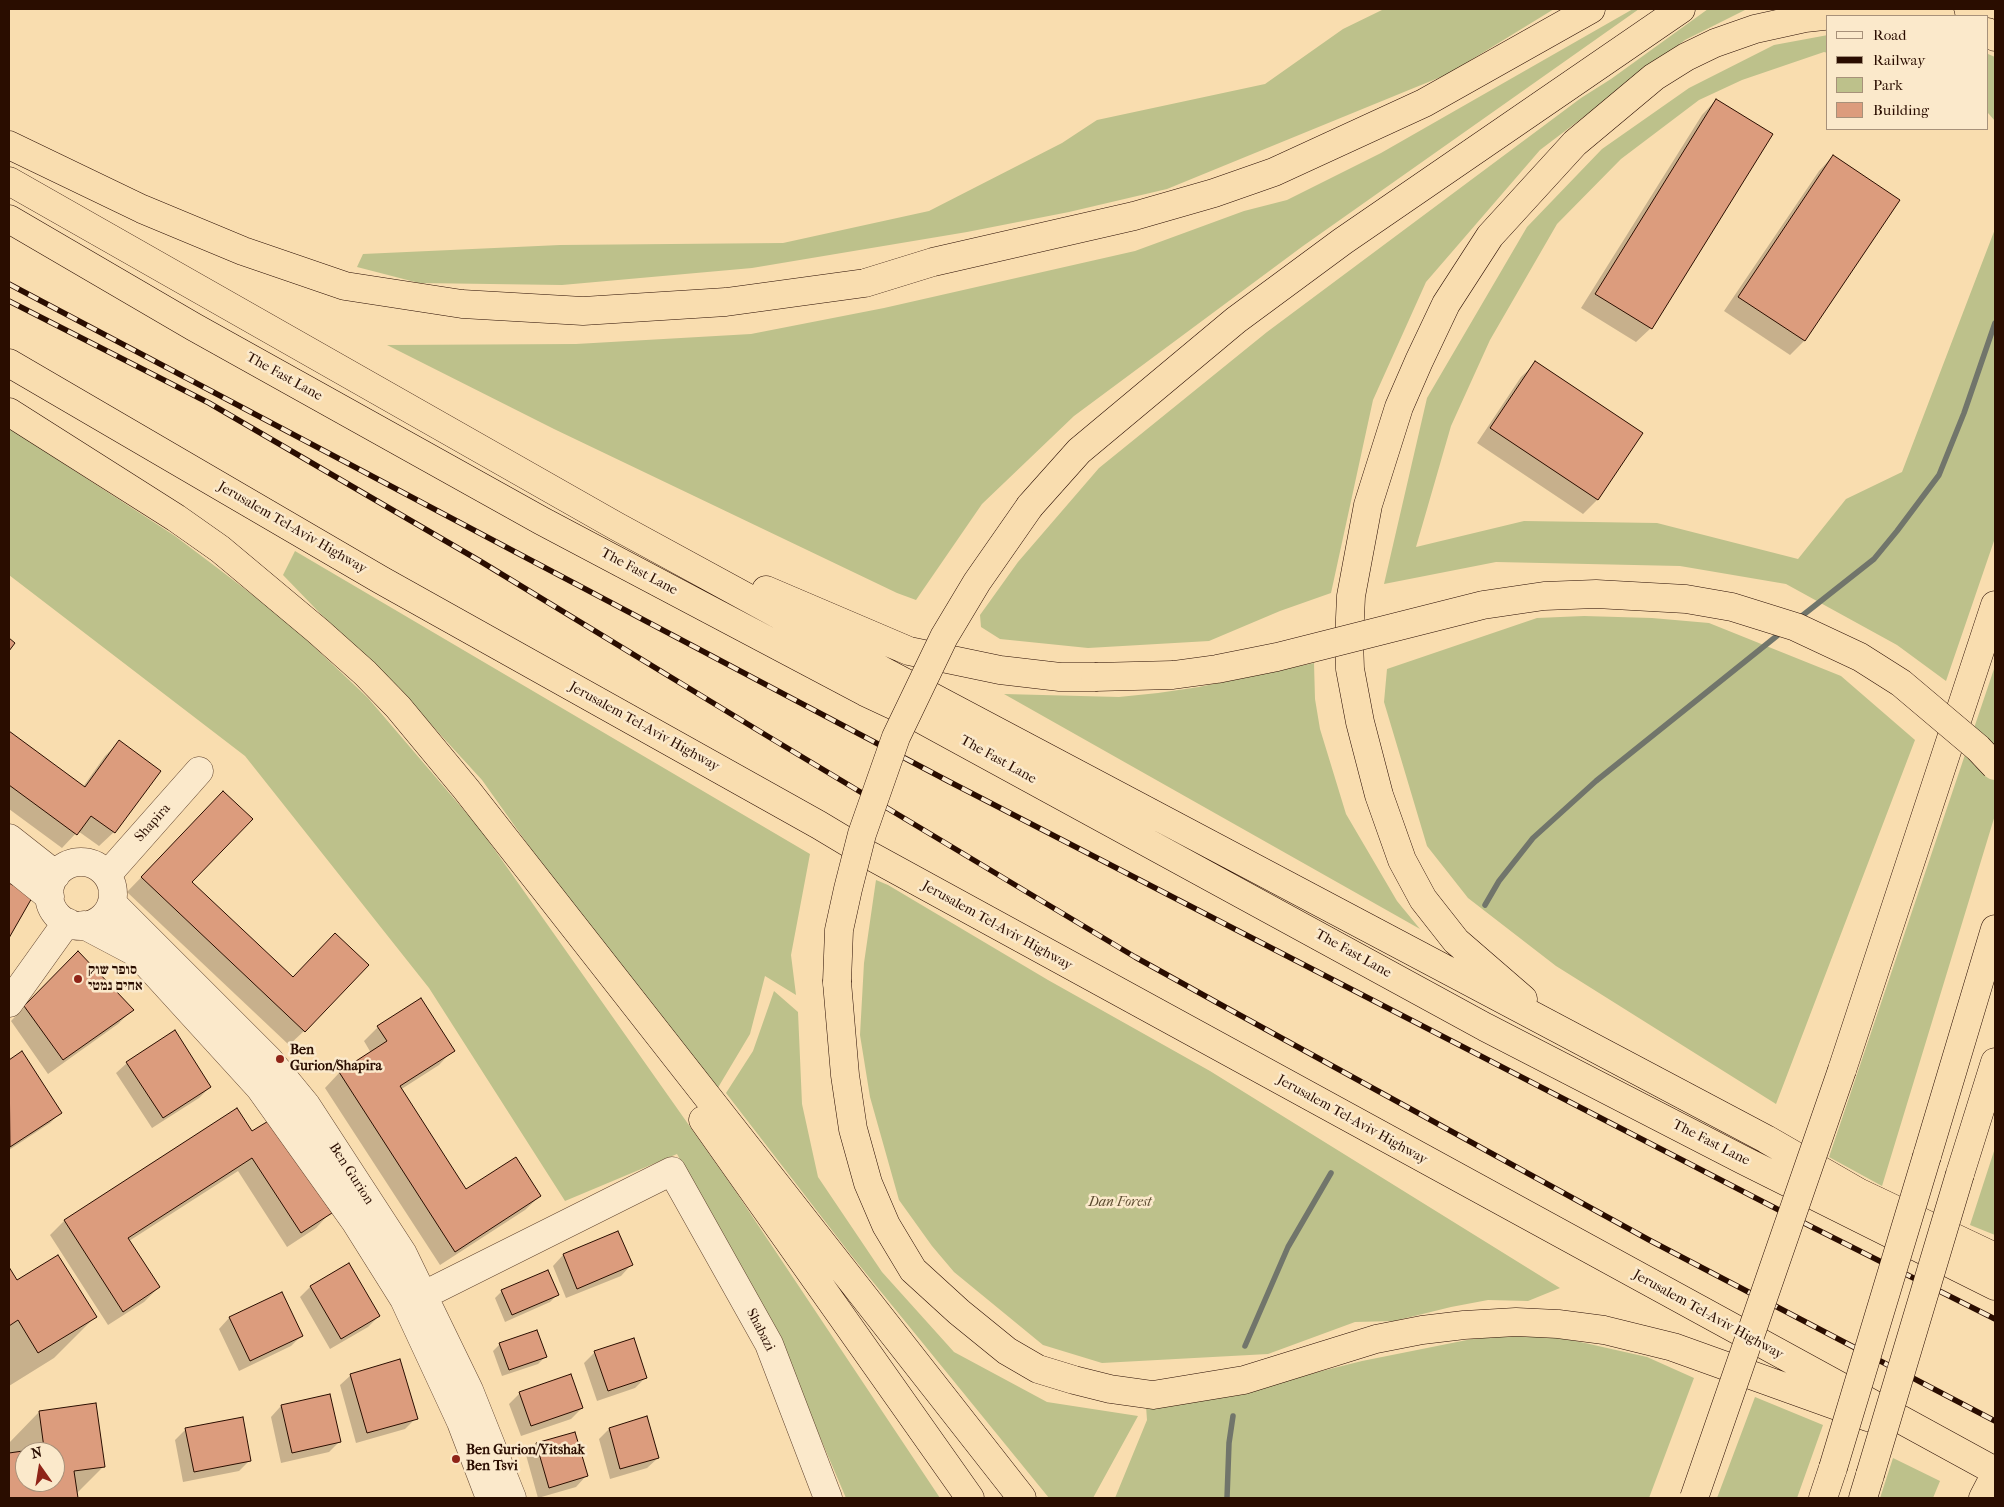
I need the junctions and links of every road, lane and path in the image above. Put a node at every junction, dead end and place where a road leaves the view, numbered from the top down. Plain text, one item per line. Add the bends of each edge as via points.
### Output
1 (1591, 9) edge
2 (1681, 9) edge
3 (1837, 15) edge
4 (1930, 15) edge
5 (1826, 16) edge
6 (9, 145) edge
7 (9, 181) edge
8 (9, 218) edge
9 (9, 363) edge
10 (9, 412) edge
11 (616, 526) junction
12 (1995, 605) edge
13 (1995, 766) edge
14 (199, 771) dead end
15 (496, 827) junction
16 (9, 838) edge
17 (9, 864) edge
18 (107, 875) junction
19 (53, 886) junction
20 (112, 904) junction
21 (76, 924) junction
22 (1995, 928) edge
23 (9, 1003) edge
24 (1560, 1031) junction
25 (1995, 1062) edge
26 (1995, 1257) edge
27 (1995, 1286) edge
28 (415, 1300) junction
29 (1738, 1370) junction
30 (900, 1398) junction
31 (1953, 1448) junction
32 (1995, 1473) edge
33 (1866, 1487) edge
34 (490, 1498) edge
35 (512, 1498) edge
36 (828, 1498) edge
37 (960, 1498) edge
38 (970, 1498) edge
39 (1022, 1498) edge
40 (1679, 1498) edge
41 (1694, 1498) edge
42 (1823, 1498) edge
43 (1983, 1498) edge

1 - 6 highway via 1424,103 1274,172 1214,193 1134,216 933,262 865,283 726,302 583,311 462,304 345,286 243,251 142,209
2 - 31 highway, bridge via 1351,236 1236,320 1079,451 1030,506 977,582 944,637 896,737 862,834 840,930 837,982 853,1130 868,1183 886,1225 913,1270 1007,1351 1038,1369 1074,1380 1153,1395 1244,1380 1376,1339 1422,1330 1516,1322 1558,1324 1604,1330 1673,1347
3 - 4 highway
5 - 24 highway via 1754,29 1686,57 1654,77 1575,143 1490,236 1446,304 1400,406 1368,505 1350,614 1350,669 1379,795 1402,860 1423,898 1456,941
7 - 11 highway
8 - 27 highway, The Fast Lane via 194,327 542,521 910,713 1486,1027
9 - 31 highway, Jerusalem Tel-Aviv Highway via 390,585 869,855
10 - 15 highway via 176,518 261,582 365,673 398,707
11 - 13 highway, bridge via 909,651 1000,670 1060,677 1095,678 1217,669 1484,606 1544,596 1596,594 1686,599 1732,607 1796,627 1860,657 1914,693
11 - 24 highway
12 - 29 highway, bridge via 1842,1070
14 - 18 street, Shapira
15 - 30 highway
15 - 39 highway
16 - 19 street
17 - 19 street
18 - 19 street via 91,864 72,863
18 - 20 street via 112,888
19 - 21 street via 54,909
20 - 21 street via 101,919
20 - 28 street, Ben Gurion via 269,1060 306,1106 402,1254
21 - 23 street
21 - 28 street, Ben Gurion via 137,953 260,1088
22 - 42 highway, bridge
24 - 26 highway via 1766,1139 1858,1192
25 - 33 highway, bridge
28 - 34 street, Ben Gurion
28 - 35 street, Ben Gurion via 469,1390
28 - 36 street, Shabazi via 672,1171 769,1344
29 - 40 highway, bridge
29 - 41 highway, bridge
30 - 37 highway
30 - 38 highway
31 - 32 highway, Jerusalem Tel-Aviv Highway
32 - 43 highway

